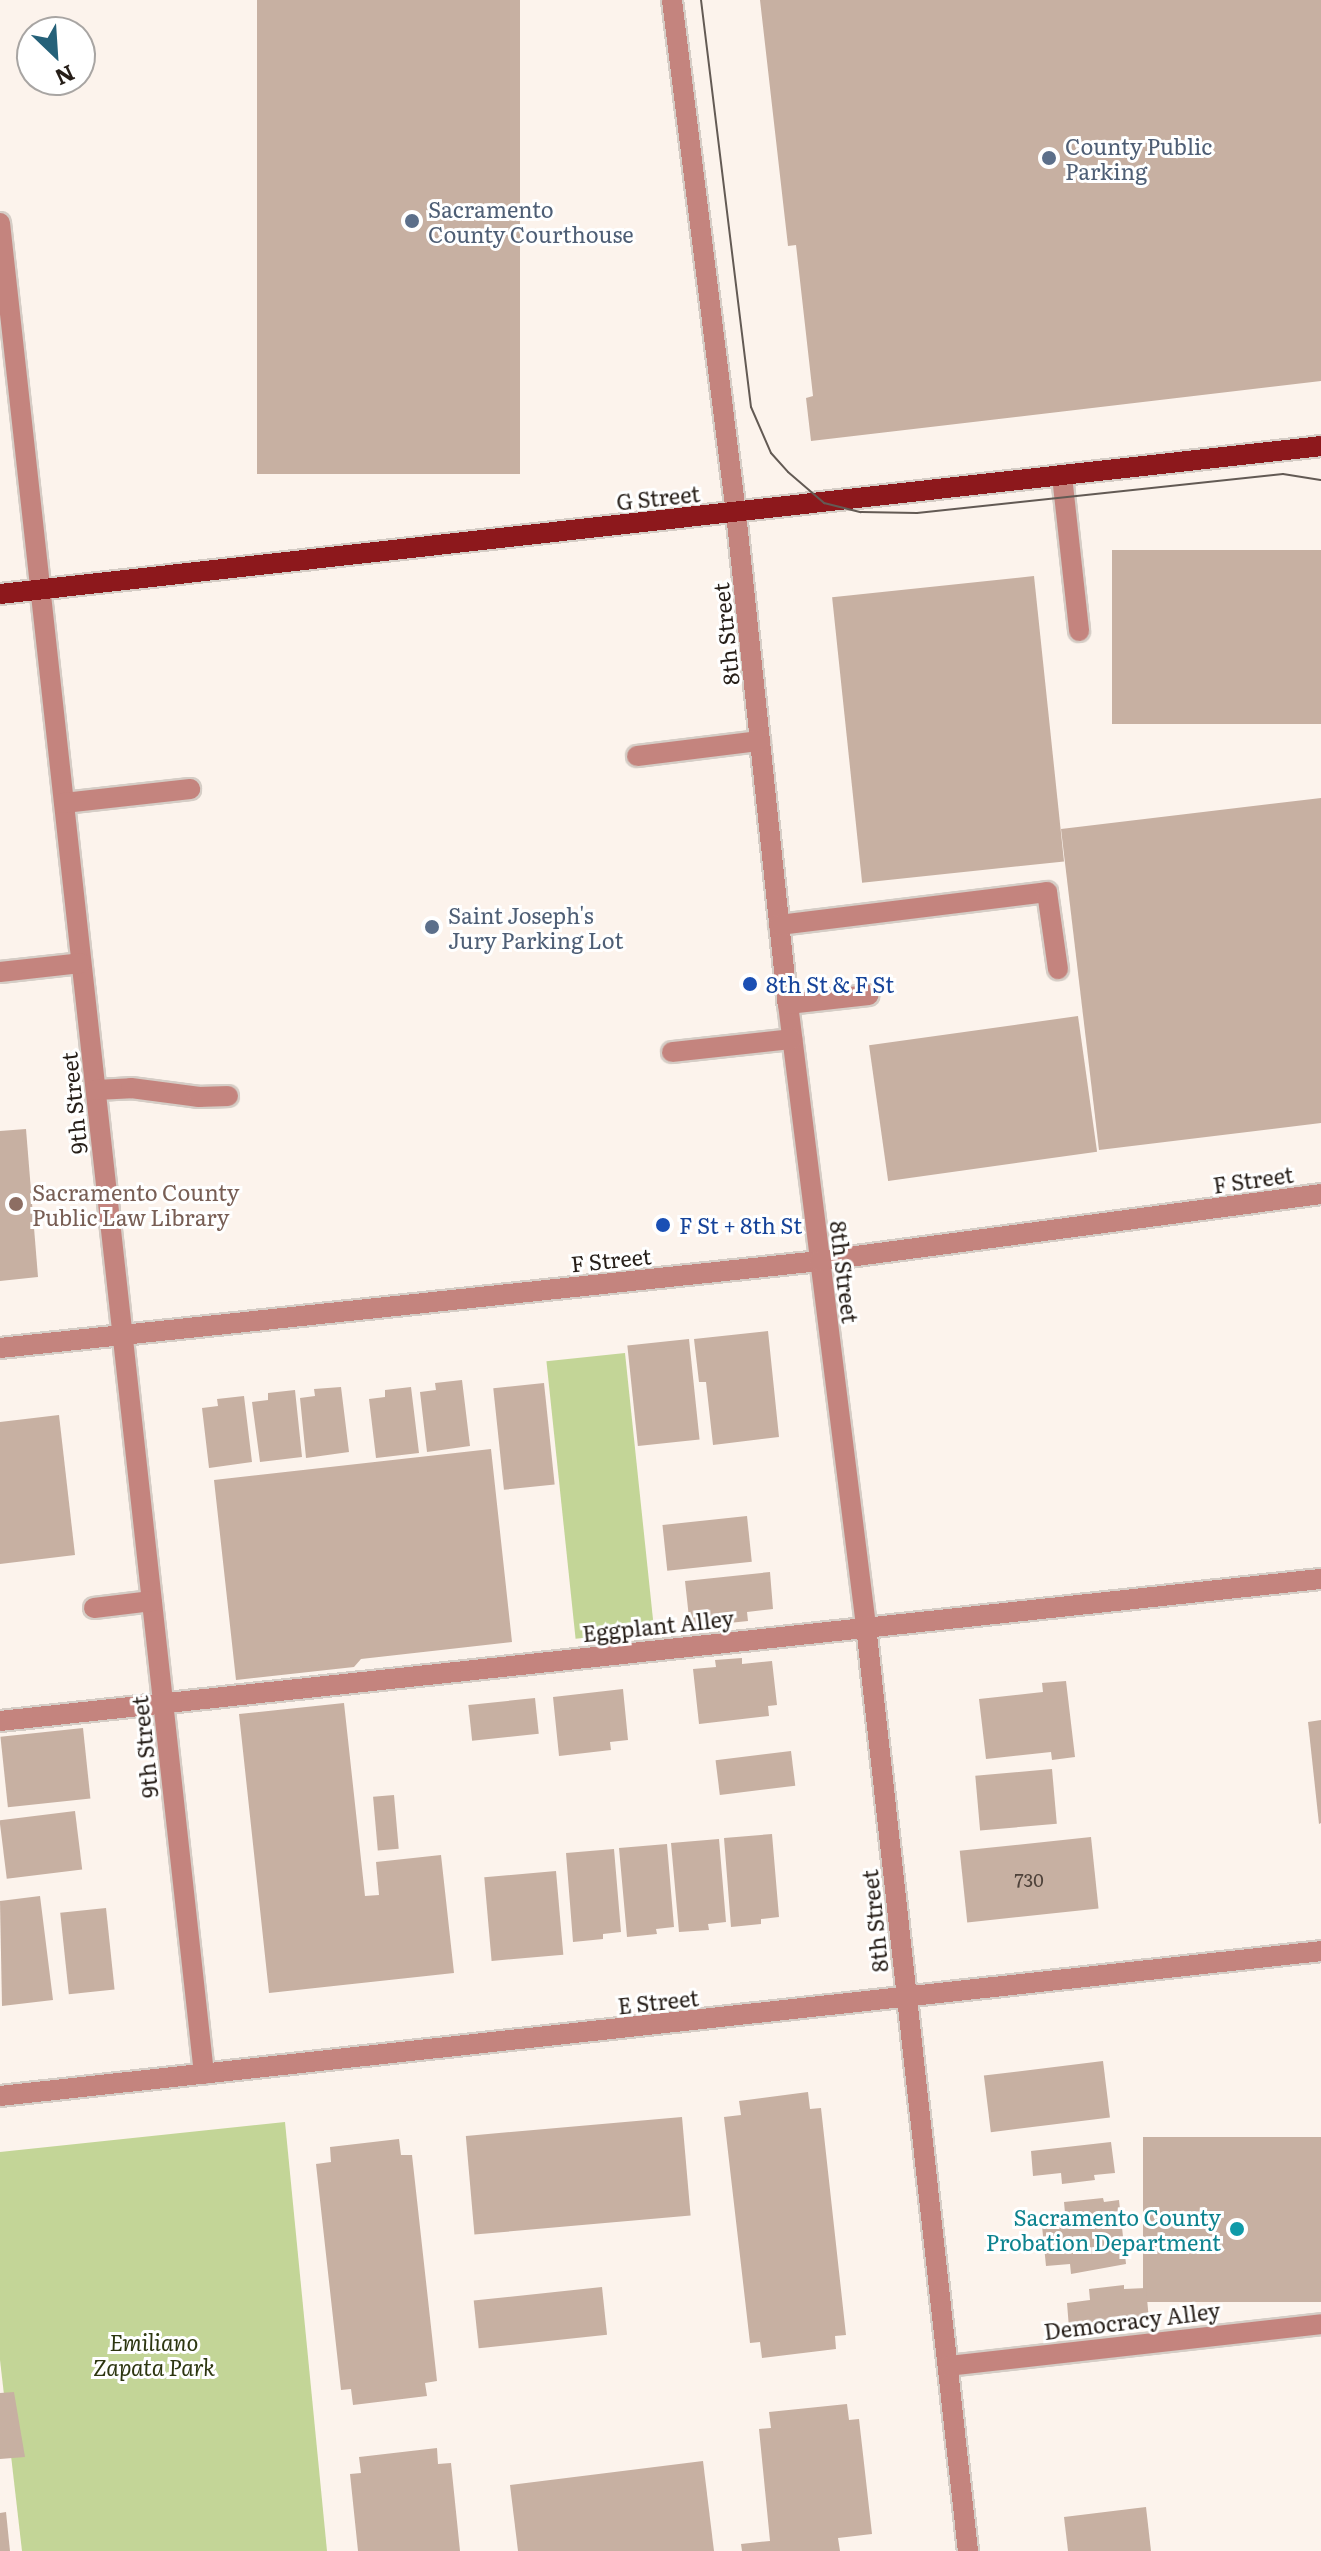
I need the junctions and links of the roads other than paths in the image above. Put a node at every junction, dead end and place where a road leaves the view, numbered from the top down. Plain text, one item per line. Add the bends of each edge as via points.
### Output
1 (672, 0) edge
2 (0, 223) edge
3 (0, 232) edge
4 (1321, 446) edge
5 (1062, 476) junction
6 (736, 513) junction
7 (40, 590) junction
8 (0, 594) edge
9 (1079, 631) dead end
10 (760, 741) junction
11 (637, 756) dead end
12 (190, 789) dead end
13 (64, 803) junction
14 (779, 925) junction
15 (81, 963) junction
16 (1058, 969) dead end
17 (0, 972) edge
18 (868, 995) dead end
19 (788, 1004) junction
20 (792, 1039) junction
21 (672, 1052) dead end
22 (96, 1090) junction
23 (228, 1096) dead end
24 (1321, 1194) edge
25 (819, 1261) junction
26 (123, 1335) junction
27 (0, 1348) edge
28 (1321, 1579) edge
29 (152, 1601) junction
30 (94, 1608) dead end
31 (866, 1626) junction
32 (164, 1702) junction
33 (0, 1721) edge
34 (1321, 1951) edge
35 (907, 1998) junction
36 (204, 2074) junction
37 (0, 2096) edge
38 (1321, 2324) edge
39 (948, 2366) junction
40 (968, 2551) edge

1 - 6 street, 8th Street
2 - 3 street, 9th Street
3 - 7 street, 9th Street
4 - 5 main road, G Street
5 - 6 main road, G Street
5 - 9 street
6 - 7 main road, G Street
6 - 10 street, 8th Street
7 - 8 main road, G Street
7 - 13 street, 9th Street
10 - 11 street
10 - 14 street, 8th Street
12 - 13 street
13 - 15 street, 9th Street
14 - 16 street via 1047,892
14 - 19 street, 8th Street
15 - 17 street
15 - 22 street, 9th Street
18 - 19 street
19 - 20 street, 8th Street
20 - 21 street
20 - 25 street, 8th Street
22 - 23 street
22 - 26 street, 9th Street
24 - 25 street, F Street
25 - 26 street, F Street
25 - 31 street, 8th Street
26 - 27 street, F Street
26 - 29 street, 9th Street
28 - 31 street, Eggplant Alley
29 - 30 street
29 - 32 street, 9th Street
31 - 32 street, Eggplant Alley
31 - 35 street, 8th Street
32 - 33 street, Eggplant Alley
32 - 36 street, 9th Street
34 - 35 street, E Street
35 - 36 street, E Street
35 - 39 street, 8th Street
36 - 37 street, E Street
38 - 39 street, Democracy Alley
39 - 40 street, 8th Street

